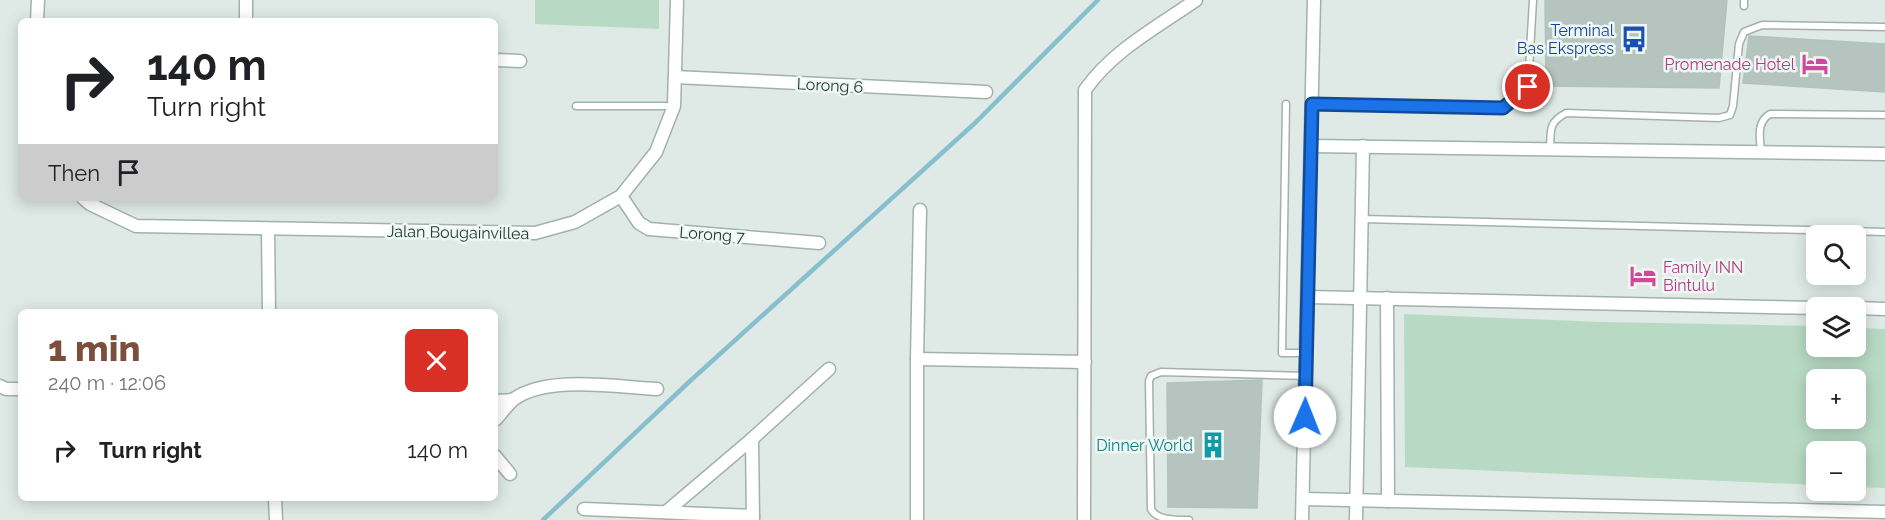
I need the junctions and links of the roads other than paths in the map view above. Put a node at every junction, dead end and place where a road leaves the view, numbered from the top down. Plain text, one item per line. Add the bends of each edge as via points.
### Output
1 (38, 0) edge
2 (246, 0) edge
3 (677, 0) edge
4 (1196, 0) edge
5 (1314, 0) edge
6 (1533, 0) edge
7 (37, 18) edge
8 (246, 18) edge
9 (1885, 27) edge
10 (498, 60) edge
11 (520, 61) dead end
12 (675, 77) junction
13 (986, 92) dead end
14 (1287, 104) dead end
15 (1312, 104) junction
16 (576, 106) dead end
17 (674, 106) junction
18 (1885, 115) edge
19 (1363, 146) junction
20 (1311, 147) junction
21 (1550, 149) junction
22 (1761, 152) junction
23 (1885, 154) edge
24 (621, 196) junction
25 (86, 201) edge
26 (920, 210) dead end
27 (1362, 219) junction
28 (268, 229) junction
29 (1885, 232) edge
30 (819, 243) dead end
31 (1308, 297) junction
32 (1360, 298) junction
33 (1387, 298) junction
34 (1806, 308) edge
35 (1866, 308) edge
36 (269, 309) edge
37 (1885, 309) edge
38 (1306, 353) junction
39 (917, 359) junction
40 (1084, 362) junction
41 (829, 369) dead end
42 (1306, 376) junction
43 (0, 386) edge
44 (657, 389) dead end
45 (18, 390) edge
46 (513, 400) junction
47 (498, 401) edge
48 (498, 417) edge
49 (752, 438) junction
50 (498, 460) edge
51 (510, 474) dead end
52 (1303, 499) junction
53 (275, 501) edge
54 (1356, 501) junction
55 (1388, 501) junction
56 (584, 509) dead end
57 (666, 512) junction
58 (1885, 512) edge
59 (753, 518) edge
60 (276, 520) edge
61 (917, 520) edge
62 (1084, 520) edge
63 (1189, 520) edge
64 (1302, 520) edge
65 (1356, 520) edge

1 - 7 street
2 - 8 street
3 - 12 street, Jalan Bougainvillea
4 - 40 street via 1117,56 1085,90
5 - 15 street
6 - 15 lane via 1528,87 1503,108
9 - 21 lane via 1762,25 1744,32 1739,44 1730,115 1719,118 1566,113 1551,127
10 - 11 street
12 - 13 street, Lorong 6
12 - 17 street, Jalan Bougainvillea
14 - 38 lane via 1282,353
15 - 20 street
16 - 17 lane
17 - 24 street, Jalan Bougainvillea via 656,152
18 - 22 lane via 1770,114 1760,123
19 - 20 street
19 - 21 street
19 - 27 street
20 - 31 street
21 - 22 street
22 - 23 street
24 - 28 street, Jalan Bougainvillea via 575,222 535,233
24 - 30 street, Lorong 7 via 639,223 649,229
25 - 28 street, Jalan Bougainvillea via 136,226
26 - 39 street
27 - 29 lane
27 - 32 street
28 - 36 street
31 - 32 street
31 - 38 street
32 - 33 street
32 - 54 street
33 - 34 street
33 - 55 street
35 - 37 street
38 - 42 street
39 - 40 street
39 - 61 street
40 - 62 street
41 - 49 street
42 - 52 street
42 - 63 lane via 1161,372 1151,376 1151,509 1158,519
43 - 45 street
44 - 46 street via 554,386 532,390
46 - 47 street
46 - 48 street
49 - 57 street
49 - 59 street
50 - 51 street
52 - 54 street
52 - 64 street
53 - 60 street
54 - 55 street
54 - 65 street
55 - 58 street
56 - 57 street
57 - 59 street

